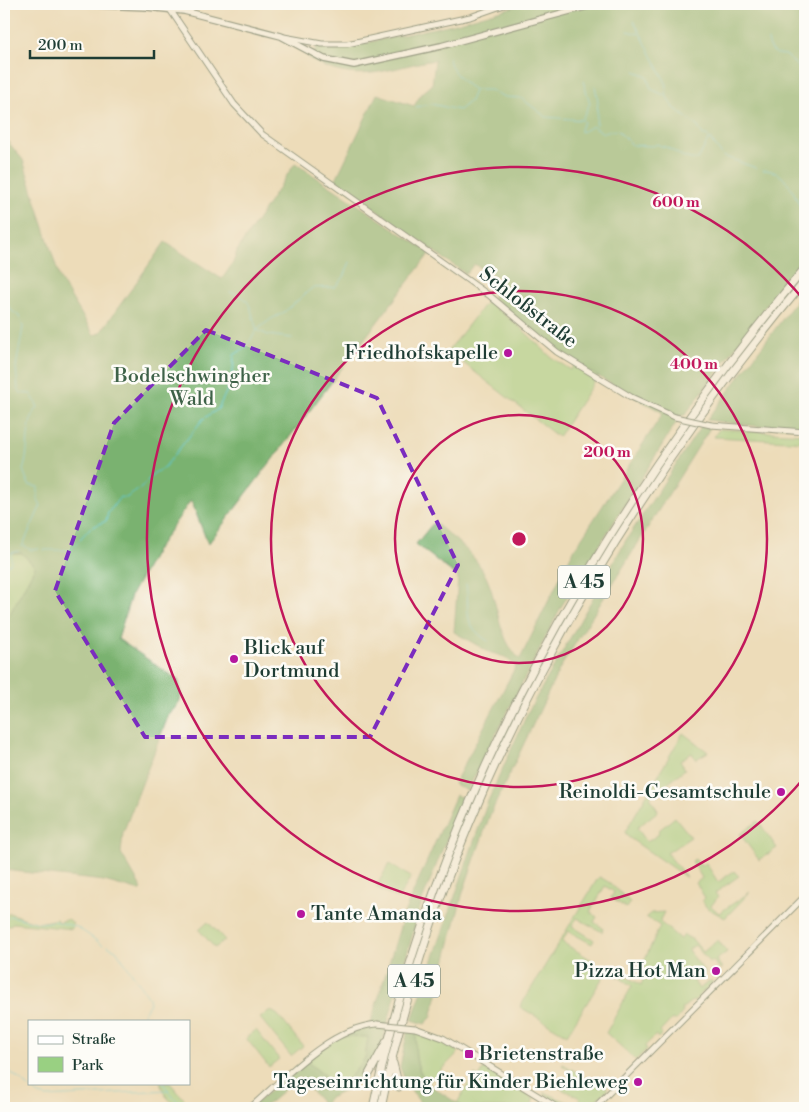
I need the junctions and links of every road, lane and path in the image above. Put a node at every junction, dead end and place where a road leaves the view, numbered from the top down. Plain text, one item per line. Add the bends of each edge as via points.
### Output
1 (72, 4) edge
2 (507, 4) edge
3 (596, 4) edge
4 (168, 8) junction
5 (284, 37) junction
6 (322, 44) junction
7 (310, 52) junction
8 (805, 268) edge
9 (803, 284) edge
10 (805, 432) edge
11 (805, 896) edge
12 (390, 1034) junction
13 (393, 1057) junction
14 (369, 1074) dead end
15 (399, 1087) dead end
16 (250, 1108) edge
17 (373, 1108) edge
18 (381, 1108) edge
19 (558, 1108) edge
20 (594, 1108) edge

1 - 4 main road
2 - 6 street via 470,18 378,39
3 - 7 main road via 470,39 362,64 331,62
4 - 5 main road
4 - 10 street, Schloßstraße, bridge via 234,104 262,134 490,296 557,352 631,397 675,416 713,426
5 - 6 street
5 - 7 main road
6 - 7 street via 314,45
8 - 12 highway, A 45 via 720,376 646,482 582,585 522,693 477,784 448,854
9 - 13 highway, A 45 via 729,377 650,490 528,699 482,793 446,884 417,968
11 - 20 street
12 - 14 highway
12 - 17 highway, A 45
13 - 15 highway
13 - 18 highway, A 45
16 - 19 street, bridge via 327,1043 364,1026 378,1024 416,1028 443,1038

